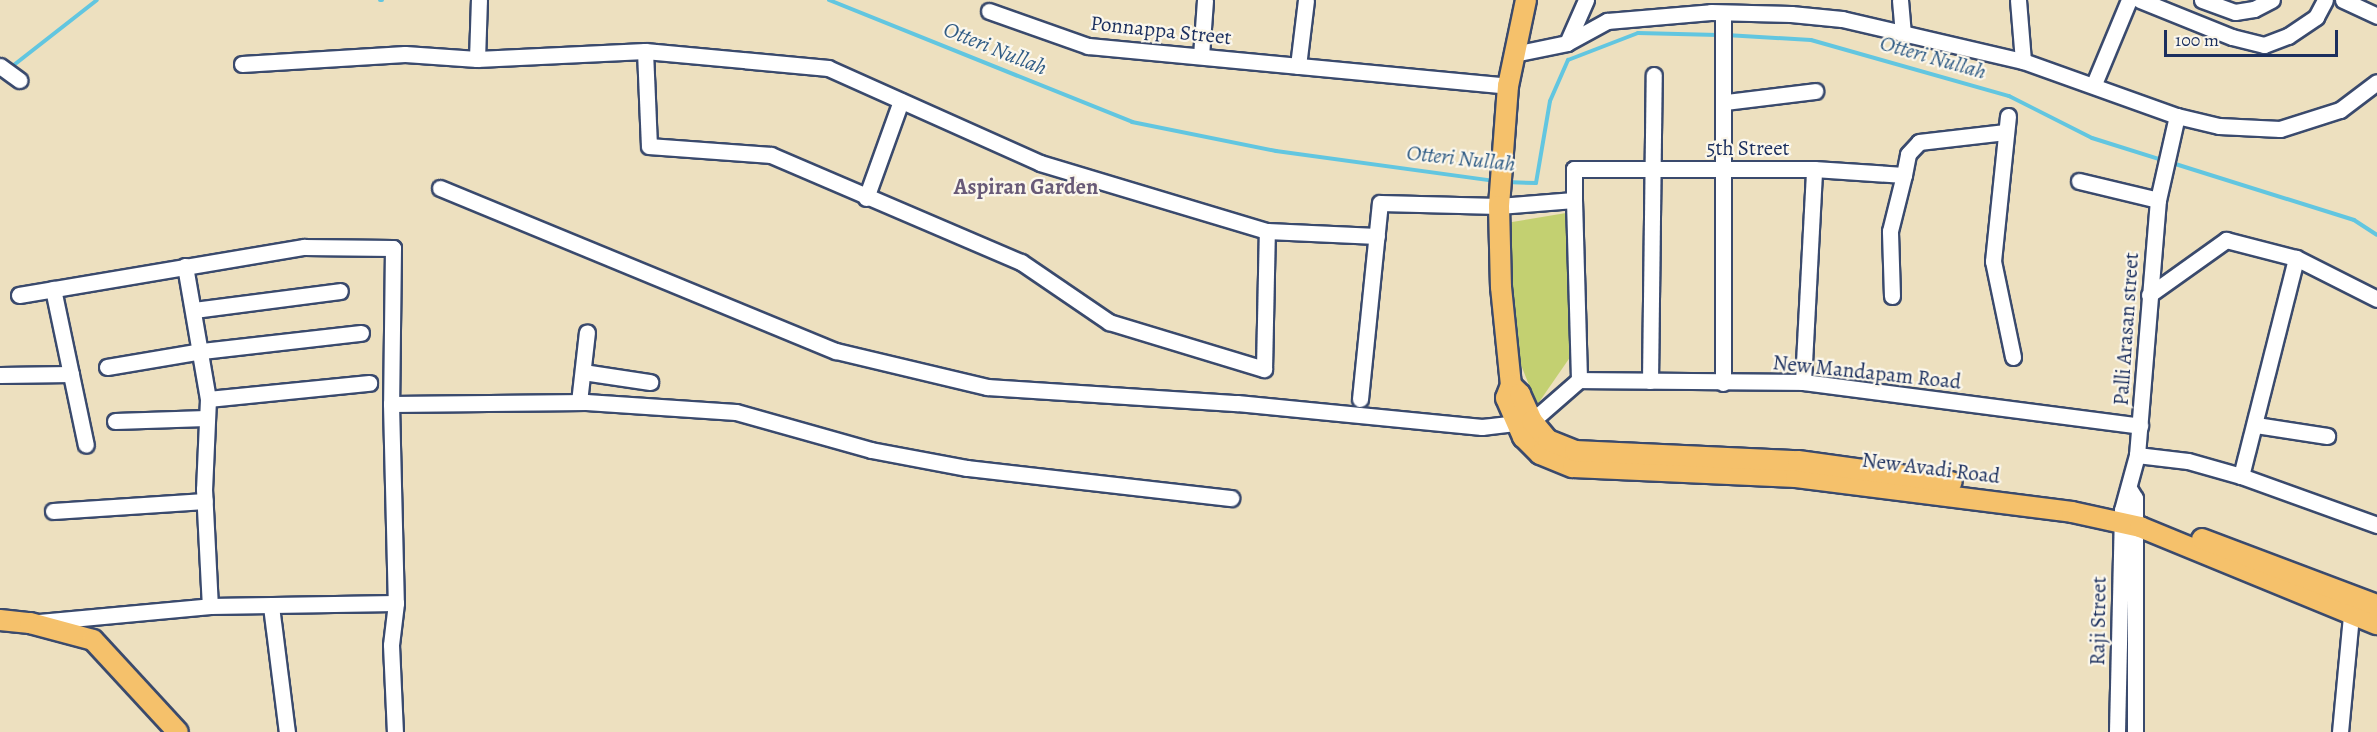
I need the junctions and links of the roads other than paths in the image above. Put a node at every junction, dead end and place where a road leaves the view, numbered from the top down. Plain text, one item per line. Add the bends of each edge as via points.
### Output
1 (1205, 0) edge
2 (1306, 0) edge
3 (1517, 0) edge
4 (1526, 0) edge
5 (1586, 0) edge
6 (1900, 0) edge
7 (2018, 0) edge
8 (2129, 0) edge
9 (2140, 0) edge
10 (2202, 0) edge
11 (2272, 0) edge
12 (2325, 0) edge
13 (2343, 0) edge
14 (479, 1) edge
15 (1790, 7) edge
16 (989, 11) dead end
17 (1717, 12) edge
18 (2377, 16) edge
19 (1518, 30) junction
20 (1903, 33) junction
21 (1567, 43) junction
22 (645, 51) junction
23 (1514, 54) junction
24 (1201, 56) junction
25 (477, 59) junction
26 (2023, 61) junction
27 (242, 64) dead end
28 (0, 66) edge
29 (1298, 66) junction
30 (1654, 75) dead end
31 (19, 81) dead end
32 (2377, 82) edge
33 (2094, 84) junction
34 (1508, 86) junction
35 (1815, 91) dead end
36 (901, 101) junction
37 (1726, 102) junction
38 (2008, 116) dead end
39 (2177, 116) junction
40 (2005, 132) junction
41 (1722, 169) junction
42 (1814, 169) junction
43 (1651, 170) junction
44 (1904, 175) junction
45 (2079, 181) dead end
46 (441, 188) dead end
47 (866, 198) junction
48 (1499, 198) junction
49 (1574, 200) junction
50 (2158, 200) junction
51 (1267, 231) junction
52 (1377, 236) junction
53 (2296, 258) junction
54 (185, 266) junction
55 (53, 289) junction
56 (340, 291) dead end
57 (20, 295) dead end
58 (2149, 295) junction
59 (1892, 296) dead end
60 (2377, 299) edge
61 (194, 310) junction
62 (587, 332) dead end
63 (361, 333) dead end
64 (201, 351) junction
65 (2013, 357) dead end
66 (107, 367) dead end
67 (583, 372) junction
68 (71, 374) junction
69 (0, 375) edge
70 (1580, 380) junction
71 (1650, 381) junction
72 (369, 382) dead end
73 (650, 382) dead end
74 (1803, 382) junction
75 (1723, 383) junction
76 (207, 399) junction
77 (1360, 399) dead end
78 (579, 402) junction
79 (391, 404) junction
80 (206, 418) junction
81 (115, 421) dead end
82 (1523, 422) junction
83 (2256, 425) junction
84 (2140, 426) junction
85 (2327, 436) dead end
86 (86, 445) dead end
87 (2137, 455) junction
88 (2241, 476) junction
89 (1231, 498) dead end
90 (205, 501) junction
91 (53, 511) dead end
92 (2128, 519) junction
93 (2377, 525) edge
94 (396, 603) junction
95 (2352, 605) junction
96 (2377, 605) edge
97 (210, 606) junction
98 (271, 606) junction
99 (0, 620) edge
100 (30, 623) junction
101 (2377, 624) edge
102 (0, 631) edge
103 (2118, 659) junction
104 (2135, 659) junction
105 (160, 732) edge
106 (178, 732) edge
107 (287, 732) edge
108 (395, 732) edge
109 (2117, 732) edge
110 (2135, 732) edge
111 (2340, 732) edge

1 - 24 street
2 - 29 street
3 - 19 main road, New Avadi Road
4 - 19 main road, New Avadi Road
5 - 21 street
6 - 20 street
7 - 26 street
8 - 33 street
9 - 12 street via 2232,37 2264,45 2288,36 2316,17
10 - 11 street via 2235,12 2254,9
13 - 18 street
14 - 25 street
15 - 17 street
15 - 20 street
16 - 24 street, Ponnappa Street via 1088,45
17 - 21 street via 1607,21
17 - 37 street via 1724,43
19 - 23 main road, New Avadi Road
20 - 26 street
21 - 23 street
22 - 25 street
22 - 36 street via 828,68
22 - 47 street via 650,146 771,155
23 - 34 main road, New Avadi Road
24 - 29 street, Ponnappa Street
25 - 27 street via 405,54
26 - 33 street
28 - 31 street
29 - 34 street, Ponnappa Street
30 - 43 street
32 - 39 street via 2340,110 2280,129 2219,126
33 - 39 street
34 - 48 main road, New Avadi Road
35 - 37 street
36 - 47 street
36 - 51 street via 1040,163
37 - 41 street
38 - 40 street
39 - 50 street, Palli Arasan street
40 - 44 street via 1919,142 1908,154
40 - 65 street via 1993,261
41 - 42 street, 5th Street
41 - 43 street, 5th Street
41 - 75 street
42 - 44 street, 5th Street
42 - 74 street
43 - 49 street, 5th Street via 1574,169
43 - 71 street
44 - 59 street via 1890,231
45 - 50 street
46 - 82 street via 836,351 987,387 1237,403 1482,427
47 - 51 street via 1021,261 1109,322 1264,369
48 - 49 street
48 - 52 street via 1380,203
48 - 82 main road, New Avadi Road via 1501,287 1511,385 1520,393
49 - 70 street
50 - 58 street, Palli Arasan street
51 - 52 street
52 - 77 street
53 - 58 street via 2226,240
53 - 60 street
53 - 83 street
54 - 55 street
54 - 61 street
54 - 79 street via 304,248 393,248
55 - 57 street
55 - 68 street
56 - 61 street
58 - 84 street, Palli Arasan street
61 - 64 street
62 - 67 street
63 - 64 street
64 - 66 street
64 - 76 street
67 - 73 street
67 - 78 street
68 - 69 street
68 - 86 street
70 - 71 street, New Mandapam Road
70 - 82 street
71 - 75 street, New Mandapam Road
72 - 76 street
74 - 75 street, New Mandapam Road
74 - 84 street, New Mandapam Road
76 - 80 street
78 - 79 street
78 - 89 street via 736,412 871,450 967,468
79 - 94 street
80 - 81 street
80 - 90 street
82 - 92 main road, New Avadi Road via 1548,440 1575,451 1798,460 1888,471
83 - 85 street
83 - 88 street
84 - 87 street, Palli Arasan street
87 - 88 street via 2188,461
87 - 92 street, Palli Arasan street
88 - 93 street
90 - 91 street
90 - 97 street
92 - 95 main road, New Avadi Road
92 - 103 street, Raji Street
92 - 104 street, Raji Street
94 - 98 street
94 - 108 street via 391,645
95 - 96 main road, New Avadi Road
95 - 101 main road, New Avadi Road
95 - 111 street
97 - 98 street
97 - 100 street
98 - 107 street
99 - 100 main road
100 - 106 main road via 93,640
102 - 105 main road via 88,651
103 - 104 street
103 - 109 street, Raji Street
104 - 110 street, Raji Street

